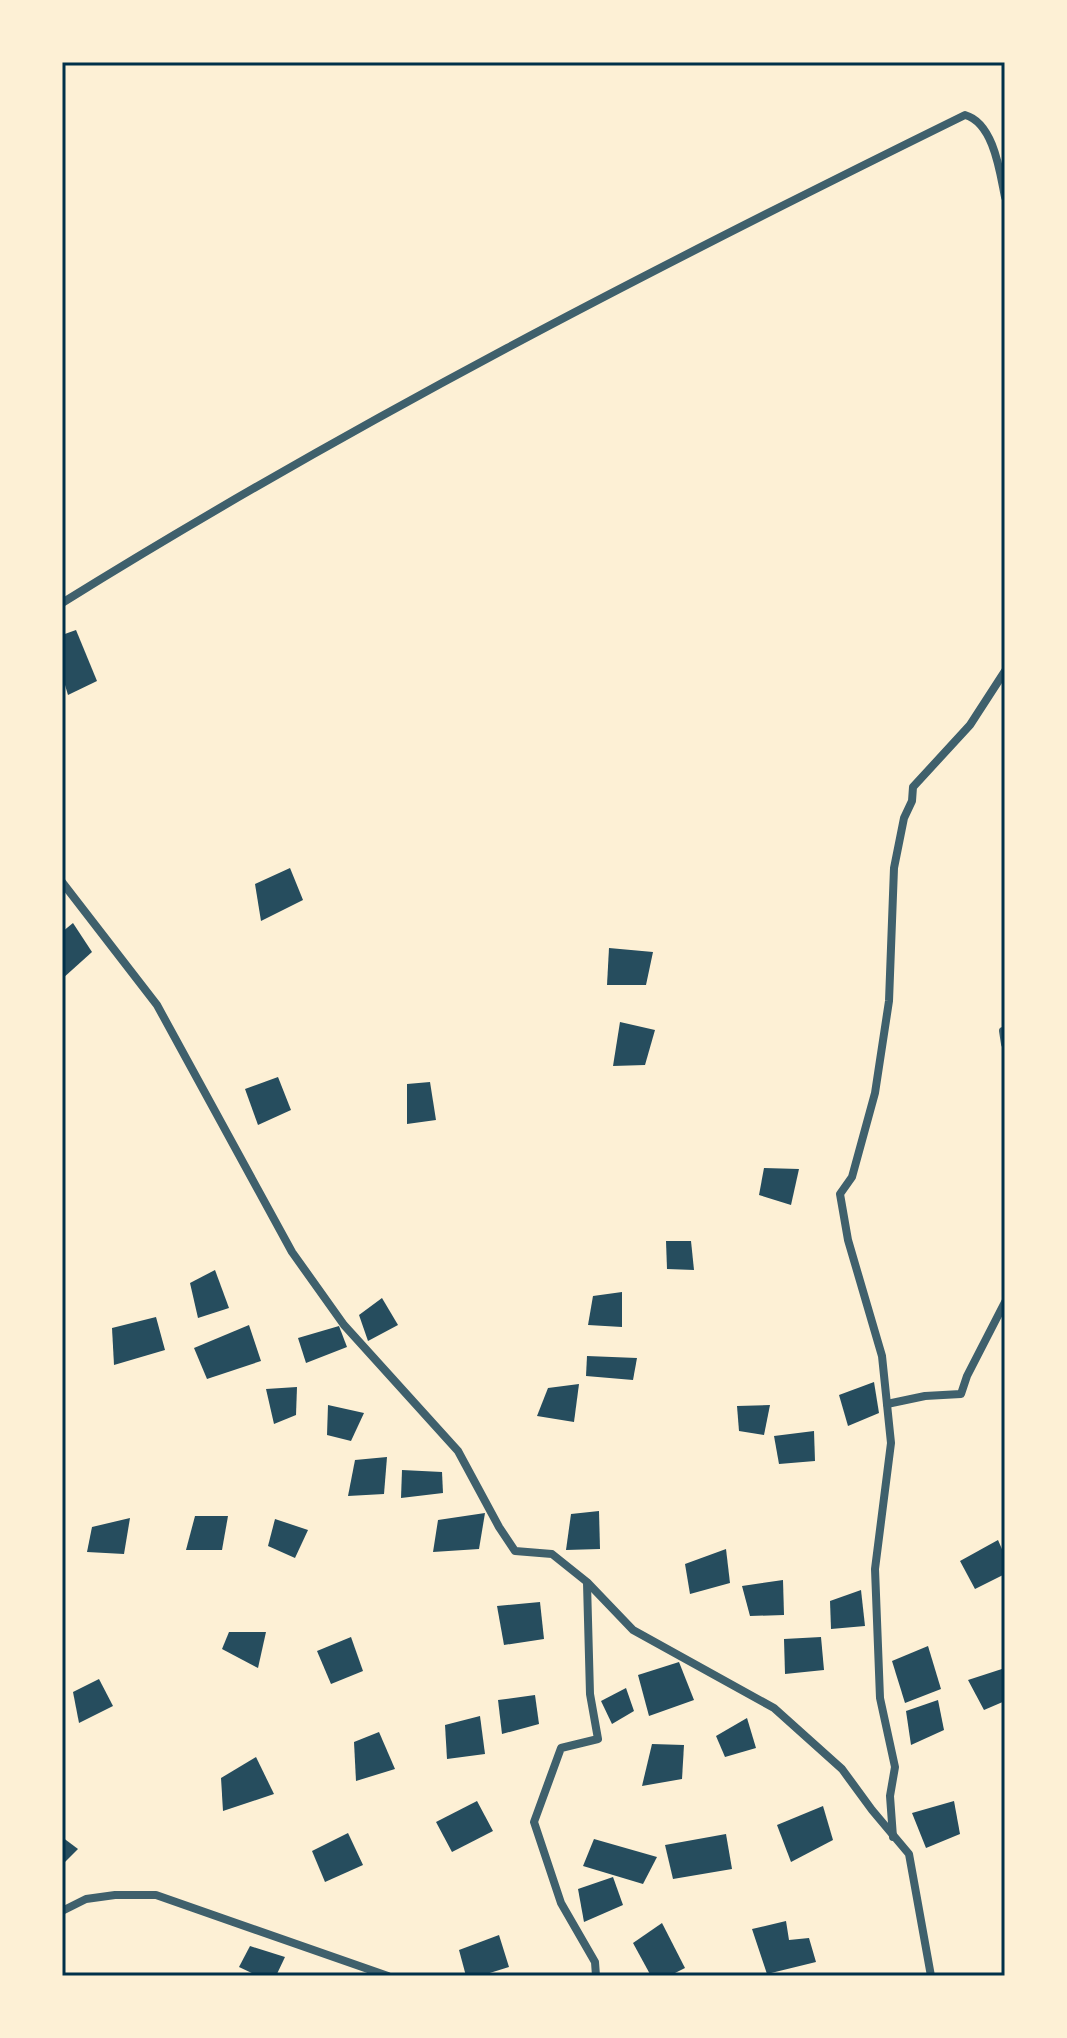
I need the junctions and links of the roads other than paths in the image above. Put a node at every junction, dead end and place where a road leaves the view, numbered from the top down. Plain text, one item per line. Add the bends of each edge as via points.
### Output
1 (1005, 197) edge
2 (62, 603) edge
3 (1005, 671) edge
4 (62, 882) edge
5 (1003, 1031) dead end
6 (1005, 1044) edge
7 (1005, 1302) edge
8 (887, 1404) junction
9 (587, 1582) junction
10 (893, 1837) junction
11 (62, 1911) edge
12 (388, 1976) edge
13 (596, 1976) edge
14 (931, 1976) edge

1 - 2 street via 997,157 975,118 965,115 565,315
3 - 8 street via 970,725 913,787 894,868 889,1001 875,1093 852,1177 840,1194 882,1356
4 - 9 street via 157,1005 292,1252 344,1325 458,1451 515,1551 552,1554
5 - 6 street
7 - 8 street via 961,1394
8 - 10 street via 891,1443 875,1569 880,1698 895,1767 890,1796
9 - 10 street via 633,1630 774,1708 842,1769
9 - 13 street via 590,1694 598,1739 561,1748 534,1822 561,1903 595,1962
10 - 14 street via 909,1854
11 - 12 street via 86,1899 156,1895

